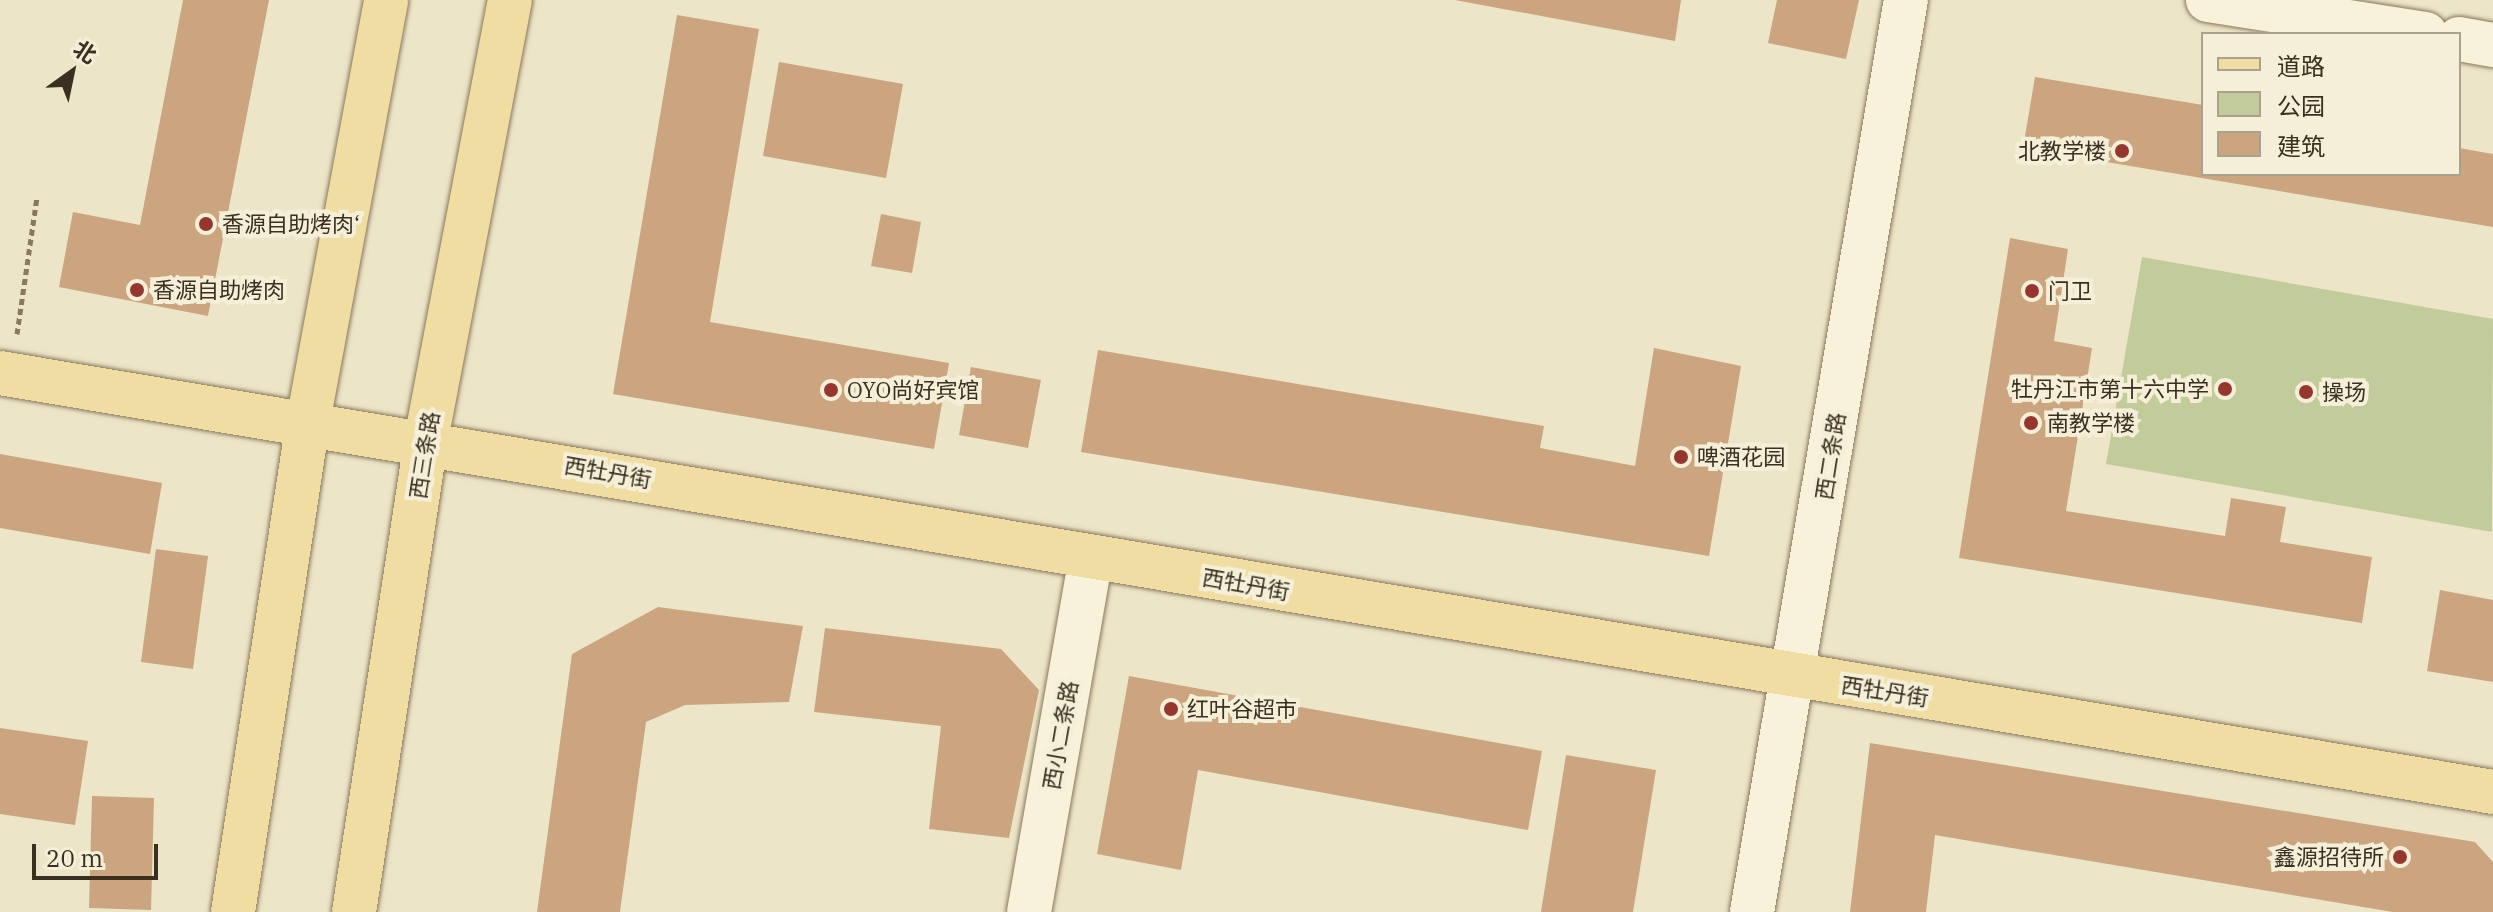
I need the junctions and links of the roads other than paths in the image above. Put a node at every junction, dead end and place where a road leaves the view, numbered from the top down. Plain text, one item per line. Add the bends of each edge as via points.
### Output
1 (386, 0) edge
2 (510, 0) edge
3 (1906, 0) edge
4 (2208, 0) edge
5 (2412, 32) edge
6 (2461, 39) edge
7 (2493, 45) edge
8 (5, 374) edge
9 (308, 422) junction
10 (426, 440) junction
11 (1091, 558) junction
12 (1794, 675) junction
13 (2493, 792) edge
14 (233, 912) edge
15 (354, 912) edge
16 (1029, 912) edge
17 (1752, 912) edge

1 - 9 main road
2 - 10 main road, 西三条路
3 - 12 street, 西二条路
4 - 5 street
6 - 7 street
8 - 9 main road, 西牡丹街
9 - 10 main road, 西牡丹街
9 - 14 main road
10 - 11 main road, 西牡丹街
10 - 15 main road, 西三条路
11 - 12 main road, 西牡丹街
11 - 16 street, 西小二条路
12 - 13 main road, 西牡丹街
12 - 17 street, 西二条路

